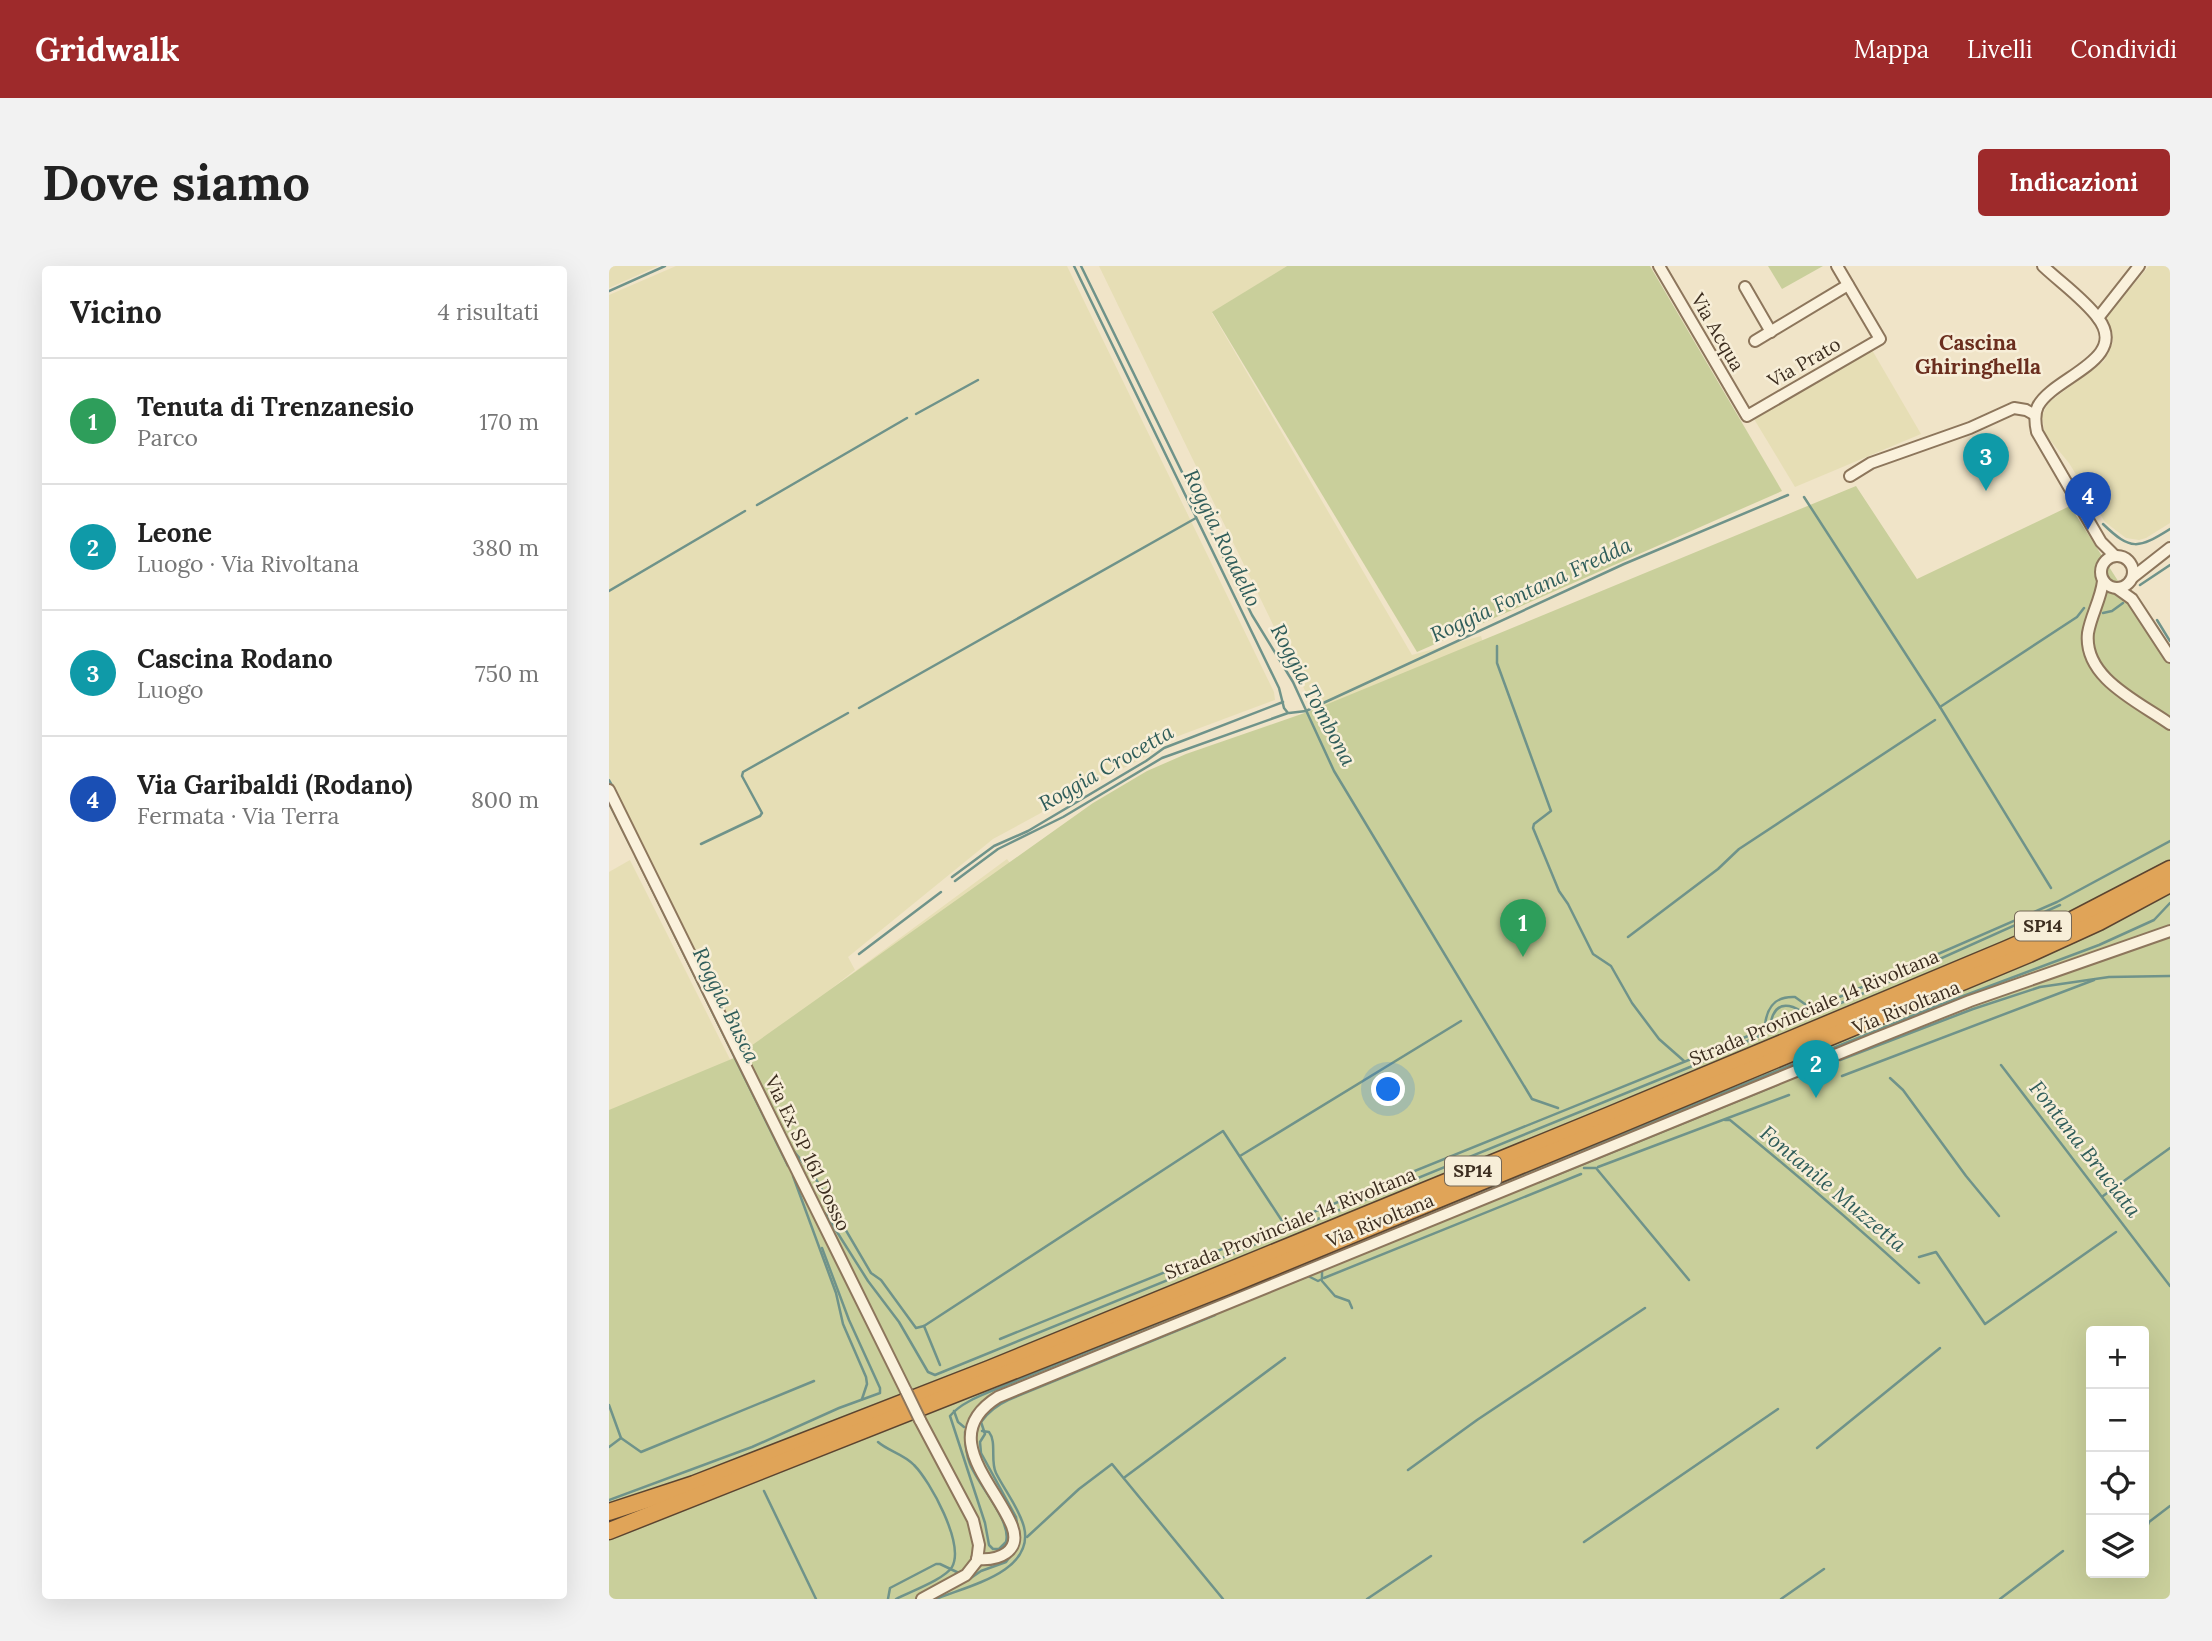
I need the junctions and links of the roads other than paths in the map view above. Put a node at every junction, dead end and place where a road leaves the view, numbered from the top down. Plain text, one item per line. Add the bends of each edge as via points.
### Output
1 (1659, 266) edge
2 (1837, 266) edge
3 (2043, 266) edge
4 (2139, 266) edge
5 (1848, 285) junction
6 (1745, 287) dead end
7 (2098, 318) junction
8 (1771, 332) junction
9 (1755, 341) dead end
10 (1747, 416) joint
11 (2036, 420) junction
12 (1850, 475) dead end
13 (2170, 548) edge
14 (2158, 555) junction
15 (2110, 559) junction
16 (2129, 562) junction
17 (2132, 579) junction
18 (2103, 581) junction
19 (2116, 589) junction
20 (2101, 597) junction
21 (2132, 599) junction
22 (2170, 657) edge
23 (2170, 724) edge
24 (609, 790) edge
25 (2170, 862) edge
26 (2170, 869) edge
27 (2170, 884) edge
28 (2170, 931) edge
29 (1916, 988) junction
30 (769, 1461) junction
31 (686, 1494) junction
32 (609, 1513) edge
33 (609, 1518) edge
34 (609, 1531) edge
35 (609, 1542) edge
36 (977, 1559) junction
37 (922, 1599) edge

1 - 10 street, Via Acqua
2 - 5 street
3 - 7 street
4 - 7 street
5 - 8 street
5 - 10 street, Via Prato via 1880,339
6 - 8 street
7 - 11 street via 2106,333 2105,348 2044,398
8 - 9 street
11 - 12 street via 2019,408 2010,410
11 - 15 street via 2039,437
13 - 14 street
14 - 16 street
14 - 17 street
15 - 16 street via 2123,557
15 - 18 street via 2101,568
16 - 17 street
17 - 19 street
17 - 21 street
18 - 19 street
18 - 20 street
19 - 20 street
19 - 21 street
20 - 23 street via 2088,635 2094,663 2108,679
21 - 22 street
24 - 36 street, Via Ex SP 161 Dosso, bridge via 976,1525
25 - 29 highway, SP14
26 - 29 highway, Strada Provinciale 14 Rivoltana / SP14 via 2068,922
27 - 30 highway, Strada Provinciale 14 Rivoltana / SP14 via 2029,954 1225,1287
28 - 36 street, Via Rivoltana via 1913,1023 1000,1396 977,1417 971,1449 1014,1536 1001,1557
29 - 30 highway, Strada Provinciale 14 Rivoltana / SP14
30 - 31 highway
31 - 32 highway
31 - 33 highway
31 - 34 highway
31 - 35 highway
36 - 37 street via 961,1580

